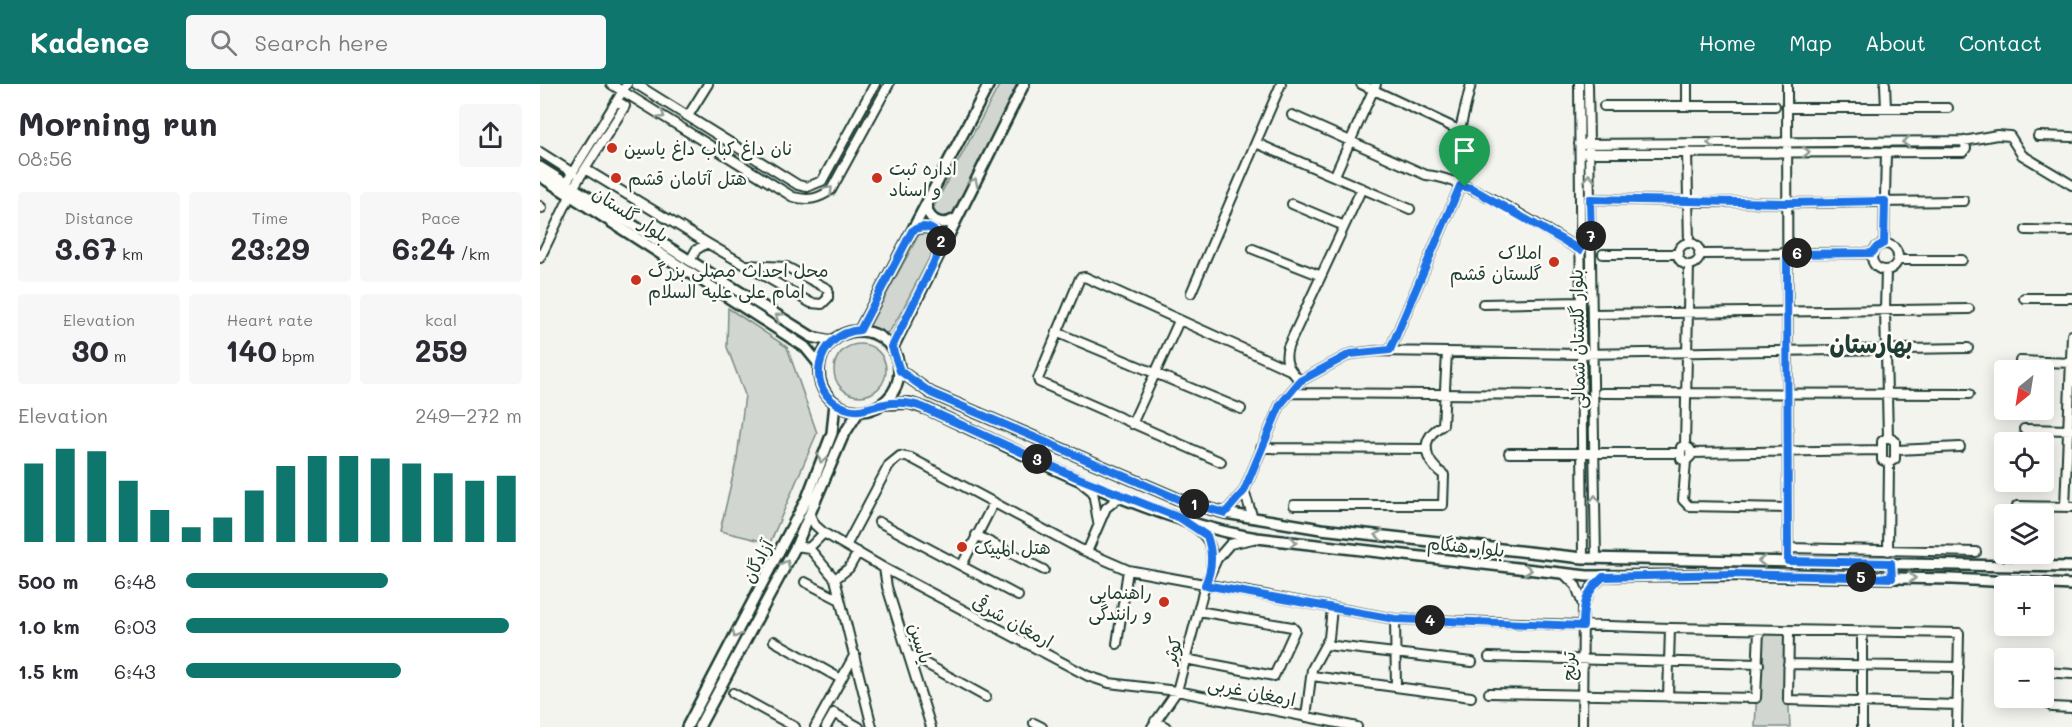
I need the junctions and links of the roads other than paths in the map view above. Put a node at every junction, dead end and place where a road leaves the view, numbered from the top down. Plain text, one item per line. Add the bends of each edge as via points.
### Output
1 (611, 84) edge
2 (636, 84) edge
3 (708, 84) edge
4 (875, 84) edge
5 (889, 84) edge
6 (989, 84) edge
7 (1024, 84) edge
8 (1281, 84) edge
9 (1361, 84) edge
10 (1471, 84) edge
11 (1579, 84) edge
12 (1588, 84) edge
13 (1687, 84) edge
14 (1788, 84) edge
15 (1885, 84) edge
16 (1375, 87) edge
17 (625, 88) edge
18 (617, 101) junction
19 (1604, 106) dead end
20 (1687, 106) junction
21 (1775, 106) dead end
22 (1787, 108) junction
23 (1886, 108) junction
24 (1948, 108) dead end
25 (688, 116) junction
26 (1292, 116) dead end
27 (1459, 130) junction
28 (2038, 135) dead end
29 (2072, 136) edge
30 (1350, 141) junction
31 (1964, 141) junction
32 (1787, 142) junction
33 (1256, 143) junction
34 (1580, 148) junction
35 (1589, 148) junction
36 (540, 152) edge
37 (1687, 152) junction
38 (1787, 152) junction
39 (1886, 152) junction
40 (540, 167) edge
41 (585, 170) junction
42 (573, 173) junction
43 (540, 176) edge
44 (1335, 176) junction
45 (2072, 184) edge
46 (1460, 186) junction
47 (1362, 188) junction
48 (570, 189) junction
49 (1590, 199) junction
50 (1688, 201) junction
51 (1885, 201) junction
52 (1964, 201) dead end
53 (927, 202) junction
54 (1787, 203) junction
55 (1292, 204) dead end
56 (1410, 210) dead end
57 (955, 219) junction
58 (1342, 225) junction
59 (2026, 230) dead end
60 (912, 231) junction
61 (2072, 231) edge
62 (1580, 237) junction
63 (1591, 237) junction
64 (707, 243) junction
65 (1689, 243) junction
66 (1884, 243) junction
67 (941, 248) junction
68 (1253, 249) dead end
69 (1580, 250) junction
70 (1872, 253) junction
71 (1603, 254) dead end
72 (1679, 254) junction
73 (1699, 254) junction
74 (1787, 254) junction
75 (540, 258) edge
76 (1898, 260) junction
77 (1962, 260) dead end
78 (690, 261) junction
79 (747, 265) junction
80 (1689, 265) junction
81 (1886, 270) junction
82 (1319, 275) junction
83 (1191, 294) dead end
84 (2024, 298) dead end
85 (2072, 298) edge
86 (1581, 302) junction
87 (1483, 304) dead end
88 (1969, 309) dead end
89 (1885, 310) junction
90 (1787, 312) junction
91 (1688, 313) junction
92 (1592, 314) junction
93 (1179, 321) junction
94 (860, 330) junction
95 (1056, 332) junction
96 (2072, 335) edge
97 (831, 341) junction
98 (892, 347) junction
99 (1968, 348) dead end
100 (1885, 349) junction
101 (1390, 350) junction
102 (1787, 350) junction
103 (1688, 351) junction
104 (1592, 352) junction
105 (1447, 353) junction
106 (1581, 354) junction
107 (2054, 362) edge
108 (2071, 363) edge
109 (819, 364) junction
110 (1290, 370) junction
111 (900, 371) junction
112 (1155, 373) junction
113 (1300, 381) junction
114 (1290, 393) junction
115 (1602, 393) dead end
116 (1688, 393) junction
117 (1445, 394) junction
118 (1787, 394) junction
119 (1886, 394) junction
120 (1969, 394) dead end
121 (1567, 395) dead end
122 (835, 403) junction
123 (883, 404) junction
124 (1241, 409) dead end
125 (859, 411) junction
126 (1002, 424) junction
127 (1132, 424) junction
128 (2024, 429) dead end
129 (2070, 430) edge
130 (1888, 437) junction
131 (995, 440) junction
132 (1685, 445) junction
133 (1960, 447) dead end
134 (1261, 448) junction
135 (1427, 449) junction
136 (1881, 450) junction
137 (1897, 450) junction
138 (1581, 451) junction
139 (1594, 452) junction
140 (1787, 452) junction
141 (1509, 453) dead end
142 (1680, 453) junction
143 (1690, 453) junction
144 (1686, 461) junction
145 (1221, 462) dead end
146 (1889, 463) junction
147 (1076, 477) junction
148 (1244, 491) junction
149 (1121, 496) junction
150 (994, 502) junction
151 (1294, 505) dead end
152 (2054, 507) edge
153 (2069, 507) edge
154 (1788, 508) junction
155 (1225, 513) junction
156 (810, 515) junction
157 (1180, 518) junction
158 (1253, 518) junction
159 (879, 522) dead end
160 (1098, 522) junction
161 (824, 533) junction
162 (976, 535) junction
163 (1595, 535) junction
164 (1583, 537) junction
165 (1257, 538) junction
166 (1403, 538) junction
167 (796, 546) junction
168 (846, 546) junction
169 (809, 548) junction
170 (1788, 548) junction
171 (1888, 551) junction
172 (858, 552) junction
173 (1087, 552) junction
174 (1976, 552) dead end
175 (1401, 556) junction
176 (1583, 558) junction
177 (1596, 558) junction
178 (1788, 561) junction
179 (1891, 563) junction
180 (962, 565) junction
181 (1989, 565) junction
182 (2072, 567) edge
183 (884, 568) junction
184 (1044, 570) dead end
185 (1128, 570) junction
186 (1210, 574) junction
187 (1563, 574) junction
188 (1603, 577) junction
189 (1892, 578) junction
190 (835, 579) junction
191 (1989, 580) junction
192 (805, 582) dead end
193 (1205, 585) junction
194 (2072, 585) edge
195 (1018, 596) dead end
196 (840, 600) junction
197 (1583, 605) junction
198 (1332, 608) junction
199 (1198, 611) junction
200 (1395, 619) junction
201 (1583, 626) junction
202 (1670, 628) junction
203 (1759, 630) junction
204 (1789, 631) junction
205 (1862, 632) junction
206 (774, 641) dead end
207 (1117, 644) dead end
208 (1326, 645) junction
209 (855, 654) junction
210 (910, 655) junction
211 (1396, 655) junction
212 (1489, 657) dead end
213 (1185, 659) junction
214 (1583, 660) junction
215 (1472, 662) dead end
216 (1669, 662) junction
217 (1788, 663) junction
218 (1759, 664) junction
219 (1862, 666) junction
220 (1959, 667) junction
221 (2054, 673) edge
222 (2072, 674) edge
223 (1312, 676) junction
224 (841, 679) junction
225 (1396, 687) junction
226 (1177, 691) junction
227 (733, 693) dead end
228 (1489, 693) dead end
229 (1582, 695) junction
230 (986, 697) dead end
231 (1471, 697) dead end
232 (1668, 697) junction
233 (1862, 703) junction
234 (1957, 705) junction
235 (2054, 707) edge
236 (2072, 708) edge
237 (1306, 717) junction
238 (1034, 723) dead end
239 (1154, 724) edge
240 (687, 727) edge
241 (699, 727) edge
242 (795, 727) edge
243 (815, 727) edge
244 (826, 727) edge
245 (859, 727) edge
246 (872, 727) edge
247 (931, 727) edge
248 (1042, 727) edge
249 (1166, 727) edge
250 (1357, 727) edge
251 (1582, 727) edge
252 (1862, 727) edge
253 (1957, 727) edge

1 - 17 street
2 - 25 street
3 - 25 street
4 - 25 street via 827,172 815,186 798,185
17 -> 5 street via 793,197 806,200 820,198 831,190
6 - 53 main road
57 -> 7 main road
8 - 33 street
9 - 16 street
10 - 27 street
11 - 34 street, بلوار گلستان شمالی
12 - 35 street, بلوار گلستان شمالی
13 - 20 street
14 - 22 street
15 - 23 street
16 - 27 street
16 - 30 street
17 - 18 street
18 - 41 street via 626,106
18 - 42 street
19 - 20 street
20 - 21 street
22 - 23 street
22 - 32 street
23 - 24 street
26 - 30 street
27 - 46 street via 1456,167
28 - 29 street
30 - 44 street
30 - 46 street
31 -> 32 street
31 - 39 street via 1966,148 1962,152
31 - 45 street via 2010,136 2022,155
32 -> 35 street
32 - 38 street
33 - 44 street
33 - 83 street
34 - 35 street
34 - 62 street, بلوار گلستان شمالی
35 - 37 street
49 -> 35 street, بلوار گلستان شمالی
36 - 42 street
37 - 38 street
37 - 50 street
38 -> 39 street
38 - 54 street
39 - 51 street
40 - 48 main road, بلوار گلستان
41 - 48 street
41 - 64 street
42 - 48 street
43 - 48 main road, بلوار گلستان
44 - 47 street
46 - 69 street via 1471,188
46 - 101 street
47 - 56 street
47 - 58 street
48 - 75 street
48 - 78 main road, بلوار گلستان
48 - 109 main road, بلوار گلستان via 805,347
49 - 50 street
49 - 63 street, بلوار گلستان شمالی
50 - 54 street
50 - 65 street
51 - 52 street
51 - 54 street
51 - 66 street
53 - 57 main road via 928,213 935,221 946,223
53 - 60 main road
54 - 74 street
55 - 58 street
57 - 67 main road
58 - 82 street
59 - 61 street
60 - 67 main road via 921,227 932,229
60 - 94 main road
62 - 63 street
62 - 69 street, بلوار گلستان شمالی
63 - 92 street, بلوار گلستان شمالی
64 - 78 street via 696,250
64 - 79 street
65 - 72 street via 1682,246
65 - 73 street
66 - 70 street
66 - 76 street via 1898,251
67 - 98 main road
68 - 82 street
69 - 86 street, بلوار گلستان شمالی
70 - 74 street
70 - 81 street via 1873,262
71 - 72 street
72 - 80 street via 1682,262
73 - 74 street
73 - 80 street via 1697,262
74 - 90 street
76 - 77 street
76 - 81 street
97 -> 78 main road, بلوار گلستان via 812,338
79 - 79 street via 811,303 822,304 828,298 828,289 787,267
80 - 91 street
81 - 89 street
82 - 110 street via 1288,347 1285,360
84 - 85 street
86 - 87 street
86 - 106 street, بلوار گلستان شمالی
88 - 89 street
89 - 90 street
89 - 100 street
90 - 91 street
90 - 102 street
91 - 92 street
91 - 103 street
92 - 104 street, بلوار گلستان شمالی
93 - 95 street via 1083,277
93 - 110 street
93 - 112 street
94 - 97 main road
94 - 98 main road via 878,335
95 - 112 street
95 - 127 street via 1039,382
96 - 108 street
97 - 109 main road
98 - 111 main road
99 - 100 street
100 - 102 street
100 - 119 street
101 - 105 street
101 - 113 street via 1350,354
102 - 103 street
102 - 118 street
103 - 104 street
103 - 116 street
104 - 106 street
104 - 139 street, بلوار گلستان شمالی
105 - 106 street
105 - 117 street
106 - 138 street, بلوار گلستان شمالی
107 - 108 street
108 - 129 street
109 - 122 main road via 823,388
110 - 113 street
111 - 123 main road via 895,390
111 - 126 main road, بلوار هنگام via 931,393
112 - 124 street
112 - 127 street
113 - 114 street
114 - 117 street
114 - 134 street via 1280,405
115 - 116 street
116 - 118 street
116 - 132 street
117 - 121 street
117 - 135 street via 1443,425 1430,436
118 - 119 street
118 - 140 street
119 - 120 street
119 - 130 street
122 - 125 main road
122 -> 240 main road, آزادگان via 832,433 807,498
123 - 125 main road
123 - 131 main road, بلوار هنگام via 922,407
125 - 156 main road, آزادگان via 843,436
126 - 131 main road
126 - 155 main road, بلوار هنگام via 1185,502
127 - 145 street
128 - 129 street
129 - 153 street
130 - 136 street via 1882,441
130 - 137 street via 1895,441
131 - 147 main road, بلوار هنگام
132 - 142 street
132 - 143 street
133 - 137 street
134 - 135 street
134 - 148 street
135 - 151 street via 1432,466 1444,475 1444,502 1439,506
136 - 140 street
136 - 146 street via 1882,460
137 - 146 street via 1895,459
138 - 139 street
138 - 141 street
138 - 164 street, بلوار گلستان شمالی
139 - 142 street
163 -> 139 street, بلوار گلستان شمالی
140 - 143 street
140 - 154 street
142 - 144 street
143 - 144 street
144 - 154 street via 1683,500 1689,506
146 - 171 street
147 - 149 main road, بلوار هنگام
147 - 160 street via 1093,492
148 - 155 street
148 - 158 street
149 - 157 main road, بلوار هنگام
149 - 160 street
150 - 162 street
150 - 168 street via 911,458 900,456 889,465
150 - 173 street
152 - 153 street
154 - 170 street
155 - 158 main road, بلوار هنگام
156 - 161 street
156 - 167 main road, آزادگان
157 - 165 main road, بلوار هنگام
157 - 186 street, کوثر via 1207,536 1212,555
166 -> 158 main road, بلوار هنگام
159 - 180 street
160 - 173 street
161 - 168 street, ارمغان شرقی
161 - 169 street
162 - 180 street
162 - 184 street
163 - 164 street via 1591,540
163 - 177 street, بلوار گلستان شمالی
164 - 176 street, بلوار گلستان شمالی
165 -> 175 main road, بلوار هنگام
165 - 186 street, کوثر via 1230,544
166 - 175 main road
166 - 176 main road, بلوار هنگام
167 - 169 street
241 -> 167 main road, آزادگان
168 - 172 street, ارمغان شرقی
169 - 190 street
170 - 171 street
170 - 178 street
171 - 174 street
172 - 183 street, ارمغان شرقی
172 - 190 street via 849,568
173 - 185 street
175 -> 187 main road, بلوار هنگام
176 - 177 main road, بلوار هنگام
178 -> 177 main road, بلوار هنگام
178 - 179 main road, بلوار هنگام
179 - 181 main road, بلوار هنگام
179 - 189 main road
180 - 195 street
181 - 182 main road, بلوار هنگام
181 - 191 main road
183 - 210 street, یاسین
183 - 226 street, ارمغان شرقی via 1088,676 1108,683
185 - 193 street
185 - 207 street
186 - 193 street, کوثر
187 - 188 main road, بلوار هنگام
187 - 197 street via 1576,586
188 - 189 main road, بلوار هنگام via 1732,574
188 - 197 street via 1591,588
189 -> 191 main road, بلوار هنگام
190 - 196 street
191 - 194 main road, بلوار هنگام
192 - 196 street
193 - 198 street
193 - 199 street, کوثر
196 - 209 street
197 - 201 street, ترنج
198 - 200 street
198 - 208 street
199 - 213 street, کوثر
199 - 213 street via 1295,630 1277,674
200 - 201 street
200 - 211 street
201 - 202 street
201 - 214 street, ترنج
202 - 203 street
202 - 216 street
203 - 204 street
203 - 218 street
204 - 205 street
204 - 217 street
205 - 219 street
205 - 220 street via 1959,633
206 - 224 street
208 - 211 street
208 - 223 street via 1315,661
209 - 224 street
209 - 246 street
210 - 230 street
210 - 247 street, یاسین
211 - 215 street
211 - 225 street
212 - 214 street
213 - 226 street, کوثر
214 - 216 street
214 - 229 street, ترنج
216 - 218 street
216 - 232 street
217 - 219 street
217 - 233 street via 1788,700
218 - 232 street via 1756,698
219 - 220 street
219 - 233 street
220 - 234 street
221 - 222 street
223 - 225 street
223 - 237 street
224 - 243 street
225 - 231 street
226 - 237 street, ارمغان غربی
226 - 239 street, کوثر
227 - 242 street
228 - 229 street
229 - 232 street
229 - 251 street, ترنج
233 - 234 street
233 - 252 street
234 - 253 street
235 - 236 street
237 - 250 street, ارمغان غربی
238 - 248 street
239 - 249 street
244 - 245 street via 834,713

